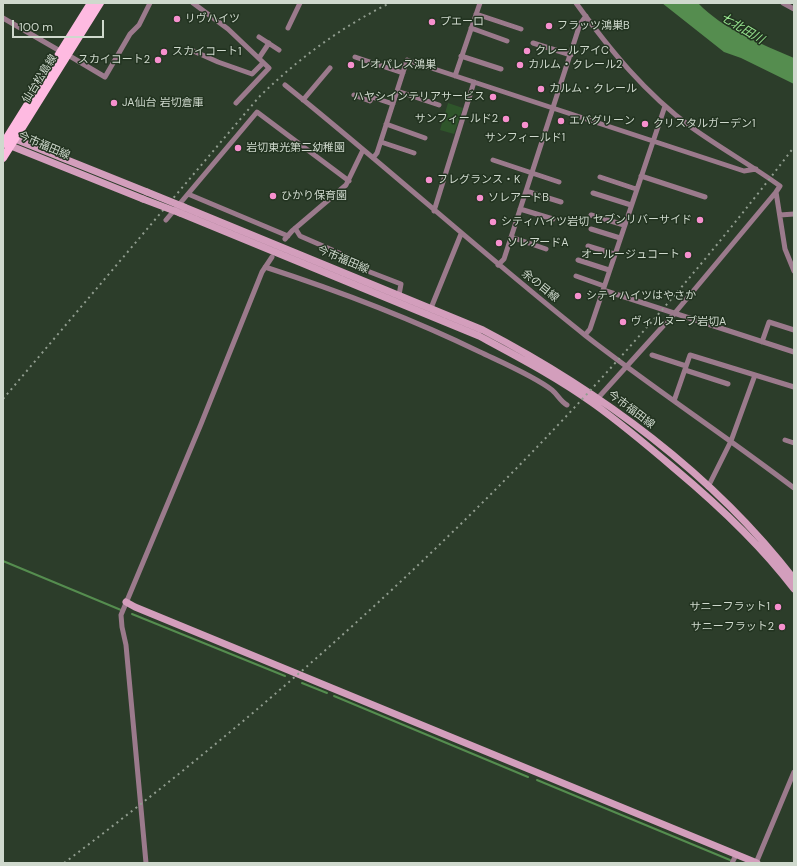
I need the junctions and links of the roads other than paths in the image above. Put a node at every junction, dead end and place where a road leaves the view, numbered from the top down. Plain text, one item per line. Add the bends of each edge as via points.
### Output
1 (91, 3) edge
2 (100, 3) edge
3 (150, 3) edge
4 (193, 3) edge
5 (300, 3) edge
6 (480, 3) edge
7 (576, 3) edge
8 (783, 3) edge
9 (794, 9) edge
10 (476, 14) junction
11 (586, 16) junction
12 (3, 18) edge
13 (288, 28) dead end
14 (471, 28) junction
15 (521, 29) dead end
16 (259, 37) dead end
17 (508, 41) dead end
18 (269, 43) junction
19 (533, 43) dead end
20 (189, 49) dead end
21 (279, 50) dead end
22 (64, 53) junction
23 (571, 55) junction
24 (461, 56) junction
25 (355, 57) dead end
26 (259, 58) junction
27 (263, 63) junction
28 (330, 68) dead end
29 (501, 70) dead end
30 (403, 72) junction
31 (455, 76) junction
32 (474, 82) junction
33 (285, 85) dead end
34 (397, 91) junction
35 (354, 95) dead end
36 (303, 100) junction
37 (236, 103) dead end
38 (393, 104) junction
39 (439, 105) dead end
40 (665, 106) junction
41 (554, 107) junction
42 (386, 124) junction
43 (426, 138) dead end
44 (652, 141) junction
45 (9, 142) edge
46 (381, 142) junction
47 (363, 150) junction
48 (414, 153) dead end
49 (374, 156) junction
50 (3, 158) edge
51 (493, 160) dead end
52 (756, 169) junction
53 (532, 173) junction
54 (640, 176) junction
55 (600, 177) dead end
56 (349, 181) junction
57 (559, 182) dead end
58 (636, 189) junction
59 (526, 191) junction
60 (776, 192) junction
61 (593, 193) dead end
62 (188, 194) junction
63 (704, 197) dead end
64 (561, 202) dead end
65 (631, 205) junction
66 (435, 208) junction
67 (520, 209) junction
68 (182, 210) junction
69 (794, 214) edge
70 (592, 215) dead end
71 (780, 215) junction
72 (553, 219) dead end
73 (166, 220) dead end
74 (624, 225) junction
75 (295, 228) junction
76 (591, 229) dead end
77 (461, 234) junction
78 (511, 237) junction
79 (620, 238) junction
80 (588, 246) dead end
81 (546, 249) dead end
82 (614, 254) junction
83 (272, 258) dead end
84 (578, 260) dead end
85 (501, 262) junction
86 (265, 267) junction
87 (794, 269) edge
88 (609, 270) junction
89 (576, 276) dead end
90 (603, 288) junction
91 (399, 295) junction
92 (431, 308) junction
93 (674, 314) junction
94 (794, 330) edge
95 (587, 332) junction
96 (762, 342) junction
97 (794, 352) edge
98 (652, 355) dead end
99 (626, 367) junction
100 (686, 368) junction
101 (755, 375) junction
102 (728, 384) dead end
103 (794, 387) edge
104 (598, 398) junction
105 (674, 401) junction
106 (567, 405) dead end
107 (785, 440) dead end
108 (731, 441) junction
109 (794, 443) edge
110 (708, 487) junction
111 (794, 488) edge
112 (794, 579) edge
113 (794, 589) edge
114 (126, 602) junction
115 (794, 772) edge
116 (736, 855) junction
117 (146, 863) edge
118 (732, 863) edge
119 (757, 863) edge

1 - 22 main road, 仙台松島線
2 - 22 main road, 仙台松島線
3 - 22 street via 139,25 130,34 105,77
4 - 26 street via 228,29
5 - 13 street
6 - 10 street
7 - 11 street
8 - 9 street
10 - 14 street
10 - 15 street
11 - 23 street via 580,24
11 - 40 street via 616,57
12 - 22 street
14 - 17 street
14 - 24 street
16 - 18 street
18 - 21 street
18 - 26 street
19 - 23 street
20 - 27 street via 252,74
22 - 45 main road, 仙台松島線
23 - 41 street
24 - 29 street
24 - 31 street
25 - 30 street
26 - 27 street
27 - 37 street via 269,68
28 - 36 street
30 - 31 street via 407,60
30 - 34 street
31 - 32 street
32 - 41 street
32 - 66 street
33 - 36 street, 余の目線
34 - 38 street
34 - 39 street
35 - 38 street via 370,101 372,97
36 - 47 street, 余の目線
38 - 42 street
40 - 44 street
40 - 52 street via 702,135
41 - 44 street
41 - 53 street
42 - 43 street
42 - 46 street
44 - 52 street via 744,170
44 - 54 street
45 - 50 main road, 仙台松島線
45 - 68 main road, 今市福田線, bridge
46 - 48 street
46 - 49 street
47 - 49 street, 余の目線
47 - 56 street
49 - 66 street, 余の目線
51 - 53 street
52 - 60 street via 780,186
53 - 57 street
53 - 59 street
54 - 58 street
54 - 63 street
55 - 58 street
56 - 62 street via 257,112
56 - 75 street
58 - 65 street
59 - 64 street
59 - 67 street
60 - 71 street
60 - 93 street
61 - 65 street
62 - 73 street
62 - 75 street via 286,238
65 - 74 street
66 - 77 street, 余の目線
67 - 72 street
67 - 78 street
68 - 91 main road, 今市福田線
68 - 113 main road, 今市福田線 via 479,336 569,387 624,426 706,495
69 - 71 street
70 - 74 street
71 - 87 street via 785,249
74 - 79 street
75 - 91 street via 300,236 346,256 357,267 402,284
76 - 79 street
77 - 85 street, 余の目線
77 - 92 street
78 - 81 street
78 - 85 street
79 - 82 street
80 - 82 street
82 - 88 street
83 - 86 street
84 - 88 street
85 - 95 street, 余の目線
86 - 106 street via 365,301 450,338 509,366 553,391 560,401
86 - 114 street
88 - 90 street
89 - 90 street
90 - 93 street
90 - 95 street
91 - 92 main road, 今市福田線
92 - 104 main road, 今市福田線 via 483,330 521,350
93 - 96 street
93 - 99 street
94 - 96 street via 769,322
95 - 99 street, 余の目線
96 - 97 street
98 - 100 street
99 - 104 street
99 - 105 street, 余の目線
100 - 101 street via 690,355
100 - 102 street
100 - 105 street
101 - 103 street
101 - 108 street
104 - 110 main road, 今市福田線 via 639,428
105 - 108 street, 余の目線
107 - 109 street
108 - 110 street
108 - 111 street, 余の目線
110 - 112 main road, 今市福田線 via 745,523
114 - 116 main road
114 - 117 street via 121,620 126,645
115 - 119 street
116 - 118 street
116 - 119 main road

